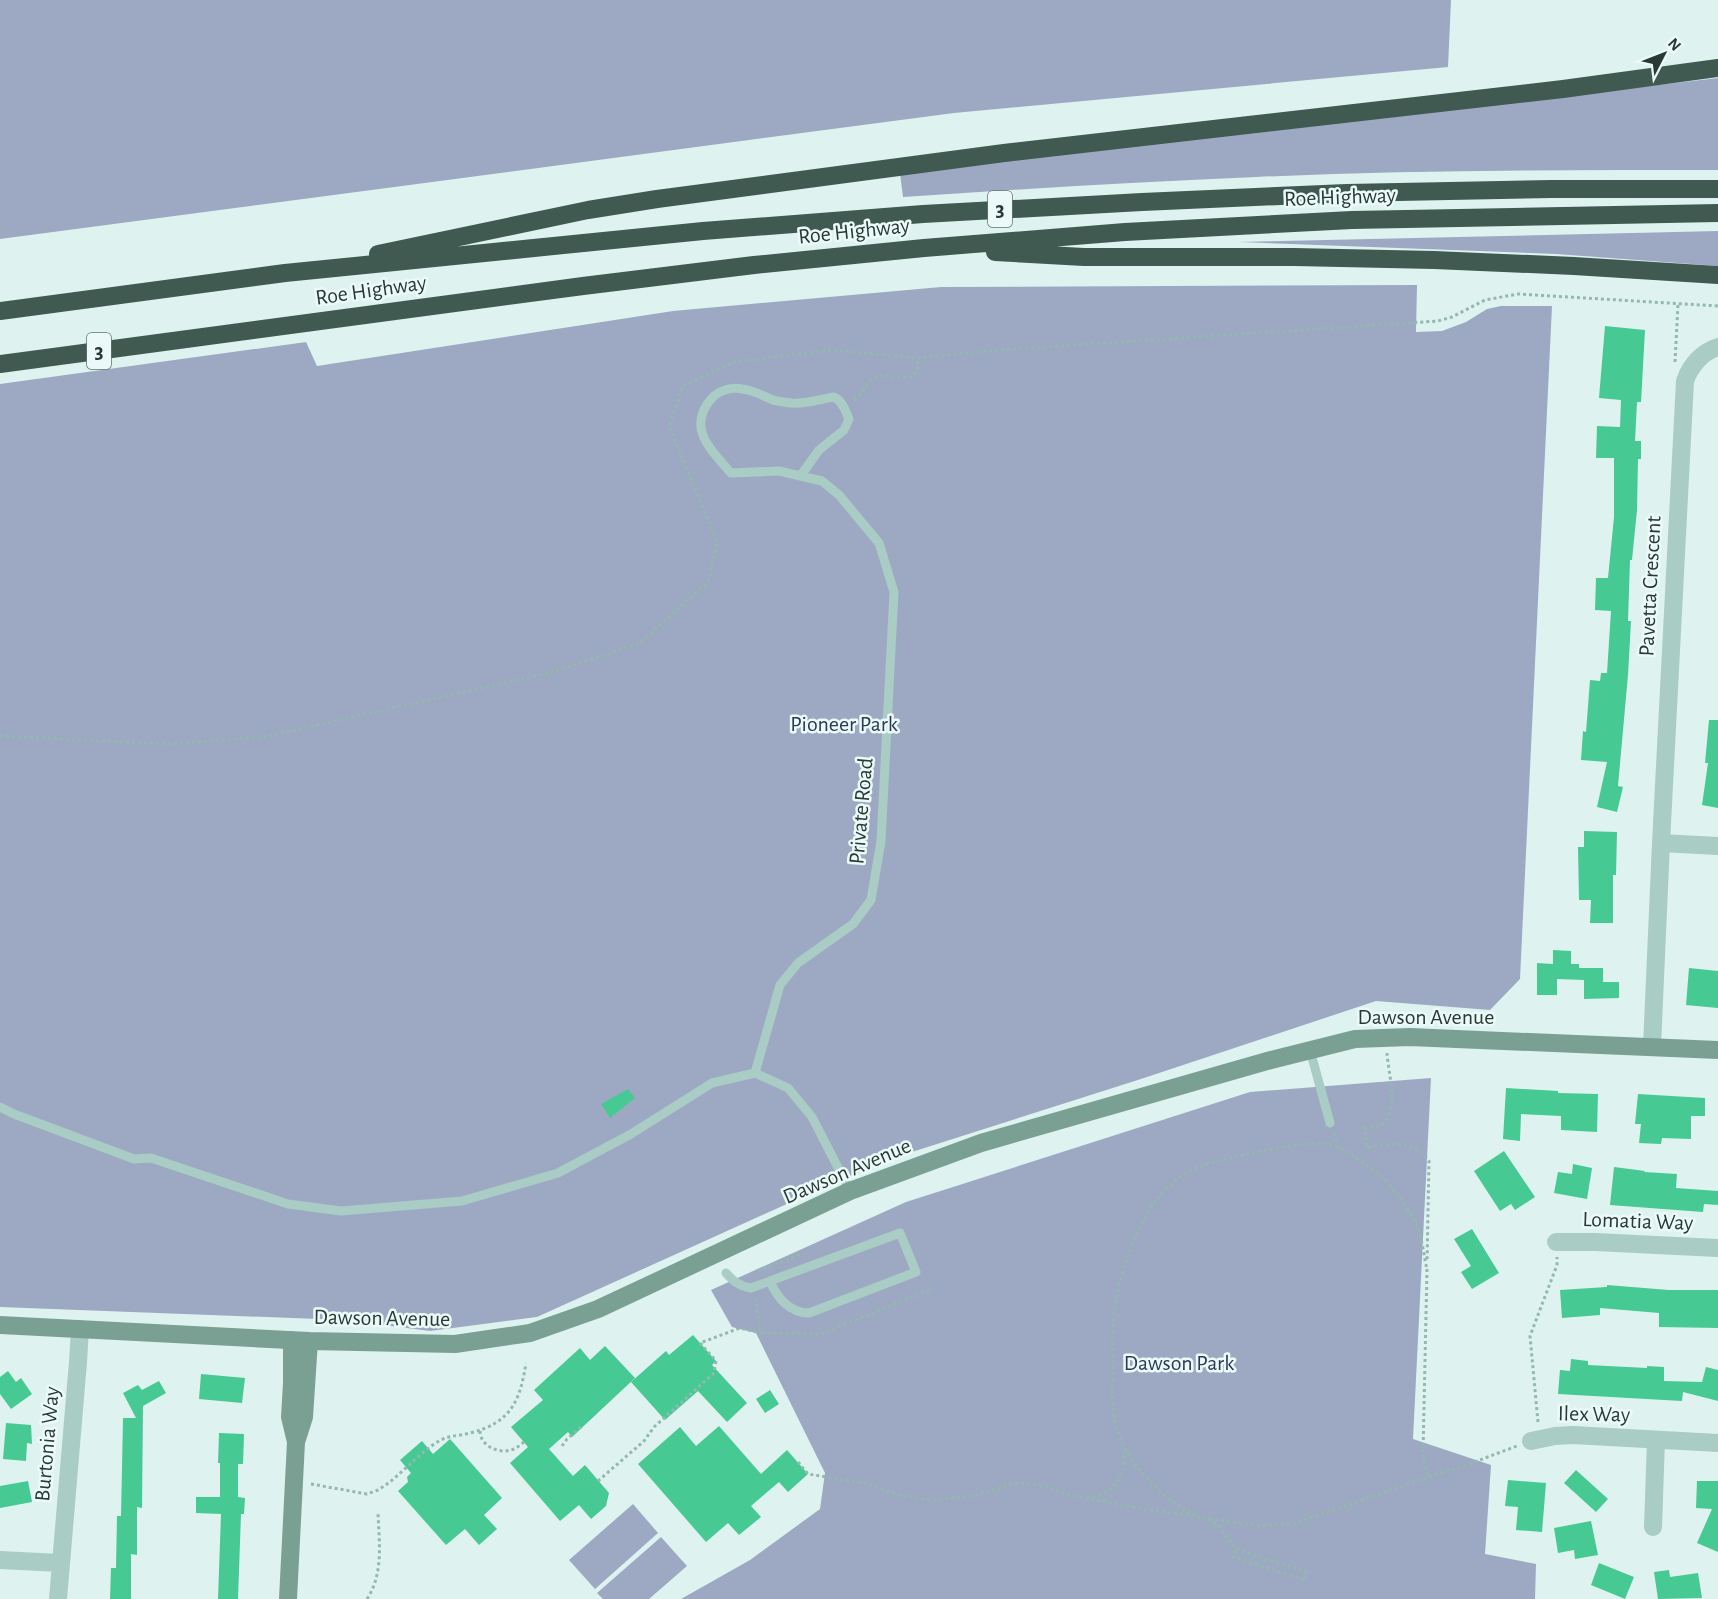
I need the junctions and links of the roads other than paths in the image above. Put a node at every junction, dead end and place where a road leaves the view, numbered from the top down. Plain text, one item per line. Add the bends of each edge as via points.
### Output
1 (1718, 68) edge
2 (1718, 189) edge
3 (1718, 213) edge
4 (924, 248) junction
5 (285, 273) junction
6 (1718, 275) edge
7 (0, 311) edge
8 (1718, 347) edge
9 (0, 364) edge
10 (801, 475) junction
11 (1660, 843) junction
12 (1718, 846) edge
13 (1652, 1046) junction
14 (1310, 1050) junction
15 (1718, 1050) edge
16 (755, 1073) junction
17 (0, 1107) edge
18 (1330, 1123) dead end
19 (850, 1191) junction
20 (1556, 1242) road end
21 (1718, 1248) edge
22 (726, 1273) dead end
23 (770, 1281) junction
24 (0, 1325) edge
25 (80, 1329) junction
26 (300, 1341) junction
27 (1536, 1440) road end
28 (1656, 1440) junction
29 (1718, 1443) edge
30 (1653, 1527) dead end
31 (0, 1560) edge
32 (60, 1563) junction
33 (58, 1599) edge
34 (288, 1599) edge

1 - 5 highway via 657,199
2 - 5 highway, Roe Highway / 3 via 1347,193 923,214 703,231
3 - 4 highway, Roe Highway / 3 via 1352,220
4 - 6 highway via 1084,257 1434,260
4 - 9 highway, Roe Highway / 3 via 584,286
5 - 7 highway, Roe Highway / 3
8 - 11 street, Pavetta Crescent via 1697,359 1685,381
10 - 10 lane, Private Road via 779,471 731,473 702,434 700,419 704,407 715,394 742,388 792,403 832,397 839,401 849,419 844,430 819,450
10 - 16 lane, Private Road via 822,481 839,495 879,543 894,592 881,841 871,900 853,924 798,963 780,985
11 - 12 street
11 - 13 street, Pavetta Crescent
13 - 14 main road, Dawson Avenue via 1410,1037 1355,1039
13 - 15 main road, Dawson Avenue
14 - 18 lane
14 - 19 main road, Dawson Avenue via 981,1143
16 - 17 lane via 712,1083 631,1134 558,1173 462,1201 341,1211 288,1204 151,1158 134,1159
16 - 19 lane via 788,1088 812,1117
19 - 26 main road, Dawson Avenue via 598,1309 530,1333 455,1344
20 - 21 street, Lomatia Way
22 - 23 lane via 733,1281 751,1288
23 - 23 lane via 900,1233 916,1272 809,1313 788,1306
24 - 25 main road, Dawson Avenue
25 - 26 main road, Dawson Avenue
25 - 32 street, Burtonia Way
26 - 34 main road via 304,1417 296,1442
27 - 28 street, Ilex Way via 1573,1435
28 - 29 street, Ilex Way
28 - 30 street, Ilex Way
31 - 32 street
32 - 33 street, Burtonia Way

